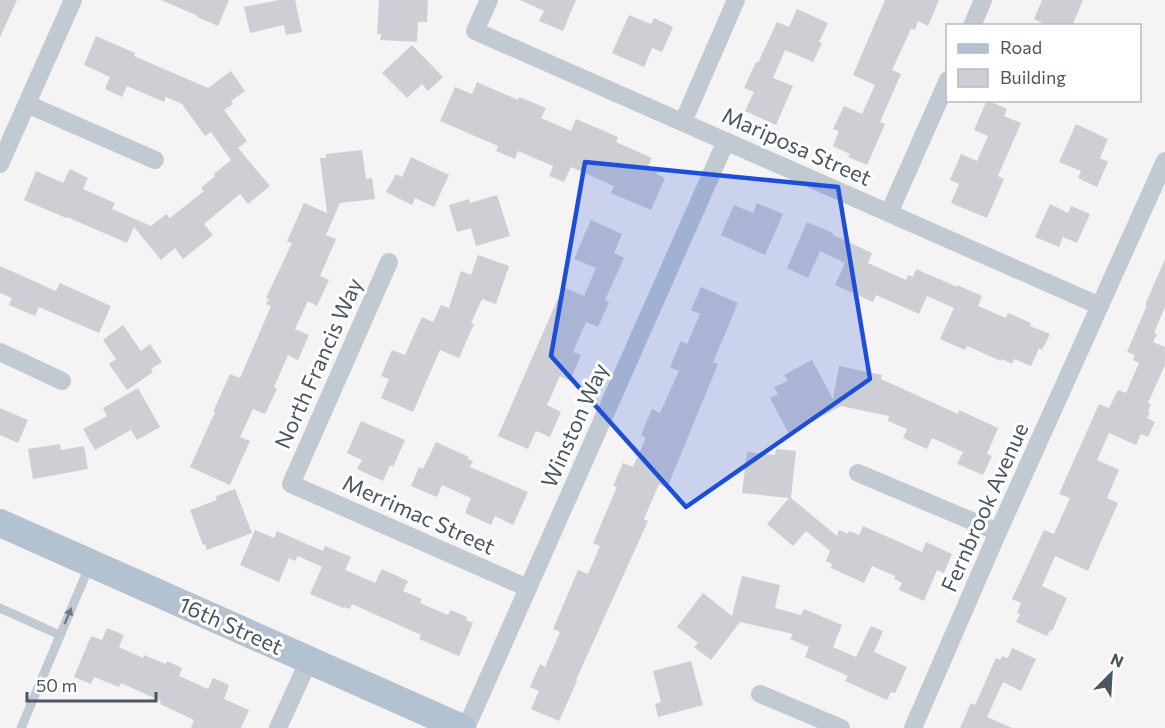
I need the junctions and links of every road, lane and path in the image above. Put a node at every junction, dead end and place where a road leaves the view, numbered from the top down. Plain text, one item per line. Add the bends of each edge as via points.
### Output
1 (73, 0) edge
2 (489, 0) edge
3 (736, 0) edge
4 (983, 0) edge
5 (973, 24) edge
6 (946, 85) edge
7 (27, 104) junction
8 (683, 122) junction
9 (726, 141) junction
10 (155, 160) dead end
11 (1165, 161) edge
12 (0, 164) edge
13 (889, 213) junction
14 (389, 262) dead end
15 (1100, 306) junction
16 (0, 352) edge
17 (62, 381) dead end
18 (858, 473) dead end
19 (291, 484) joint
20 (0, 523) edge
21 (998, 532) junction
22 (91, 563) junction
23 (528, 588) junction
24 (0, 608) edge
25 (60, 635) junction
26 (309, 660) junction
27 (760, 694) dead end
28 (21, 728) edge
29 (278, 728) edge
30 (462, 728) edge
31 (466, 728) edge
32 (841, 728) edge
33 (913, 728) edge

1 - 7 street
2 - 8 street, Mariposa Street via 475,32
3 - 8 street
4 - 5 street
6 - 13 street
7 - 10 street
7 - 12 street
8 - 9 street, Mariposa Street
9 - 13 street, Mariposa Street
9 - 23 street, Winston Way
11 - 15 street, Fernbrook Avenue
13 - 15 street, Mariposa Street
14 - 19 street, North Francis Way
15 - 21 street, Fernbrook Avenue
16 - 17 street
18 - 21 street
19 - 23 street, Merrimac Street
20 - 22 main road, 16th Street
21 - 33 street, Fernbrook Avenue
25 -> 22 lane
22 - 26 main road, 16th Street
23 - 31 street, Winston Way
24 - 25 lane
25 - 28 lane
26 - 29 street
26 - 30 main road, 16th Street
27 - 32 street

